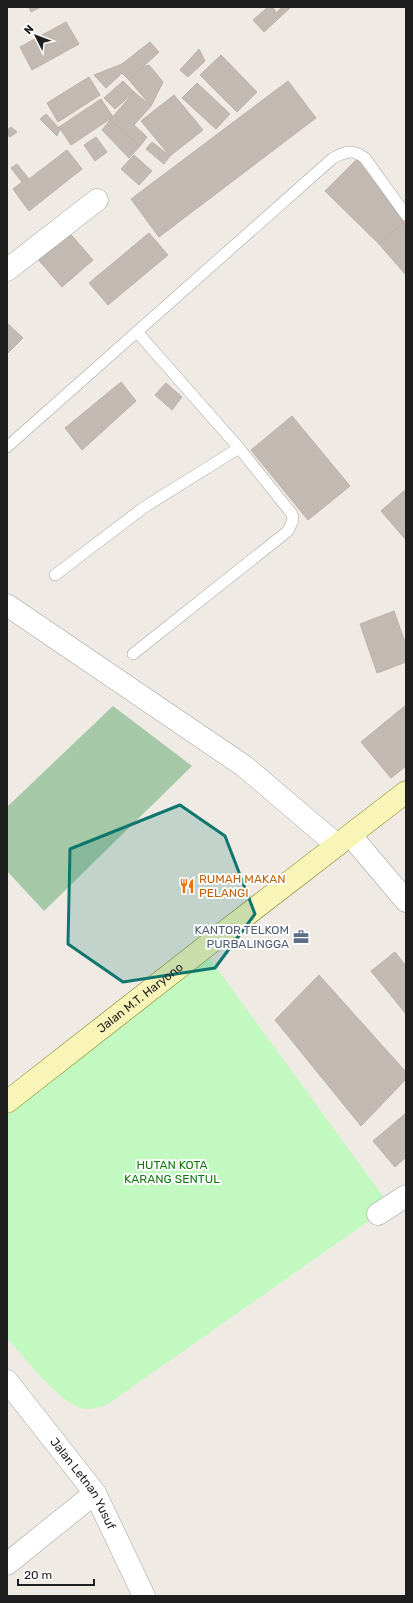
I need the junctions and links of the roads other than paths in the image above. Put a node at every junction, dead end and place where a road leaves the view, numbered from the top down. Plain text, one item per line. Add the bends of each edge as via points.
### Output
1 (97, 200) dead end
2 (406, 215) edge
3 (7, 270) edge
4 (137, 332) junction
5 (7, 447) edge
6 (238, 448) junction
7 (55, 574) dead end
8 (7, 605) edge
9 (133, 654) dead end
10 (406, 792) edge
11 (344, 840) junction
12 (406, 901) edge
13 (7, 1102) edge
14 (406, 1196) edge
15 (378, 1214) dead end
16 (7, 1381) edge
17 (96, 1493) junction
18 (7, 1564) edge
19 (144, 1596) edge

1 - 3 street
2 - 4 lane via 365,158 356,152 345,152 333,158
4 - 5 lane
4 - 6 lane
6 - 7 lane via 143,508
6 - 9 lane via 292,514 288,531
8 - 11 street via 244,766
10 - 11 main road, Jalan M.T. Haryono
11 - 12 street
11 - 13 main road, Jalan M.T. Haryono
14 - 15 street
16 - 17 street, Jalan Letnan Yusuf
17 - 18 street
17 - 19 street, Jalan Letnan Yusuf

